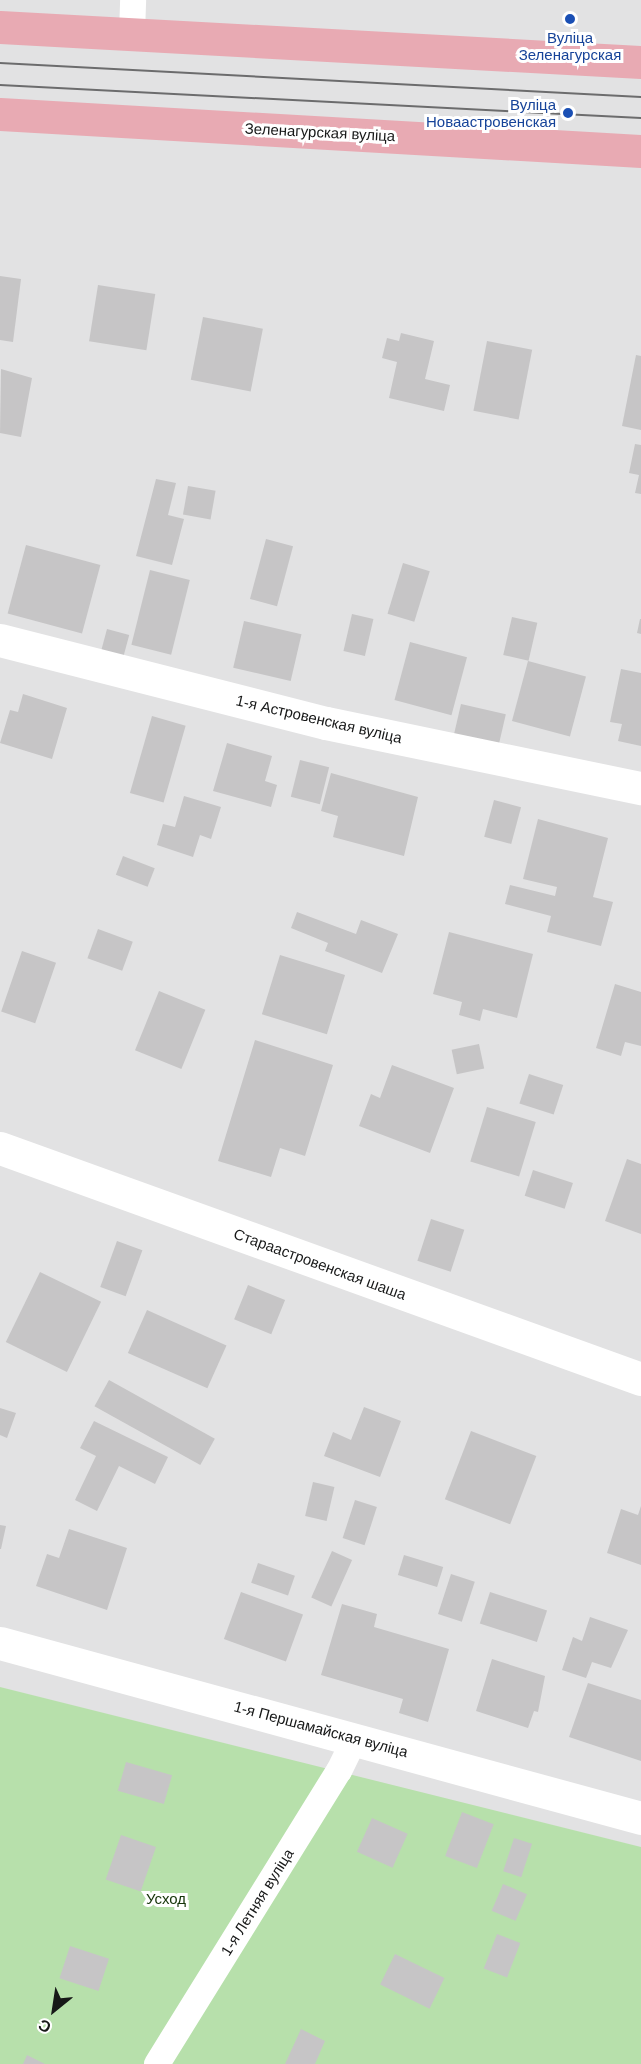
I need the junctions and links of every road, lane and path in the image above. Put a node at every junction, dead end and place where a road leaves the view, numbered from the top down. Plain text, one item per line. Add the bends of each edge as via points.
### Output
1 (133, 0) edge
2 (0, 27) edge
3 (132, 33) junction
4 (641, 62) edge
5 (0, 114) edge
6 (641, 151) edge
7 (0, 640) edge
8 (641, 788) edge
9 (0, 1148) edge
10 (641, 1379) edge
11 (0, 1643) edge
12 (355, 1738) junction
13 (641, 1818) edge
14 (157, 2064) edge

1 - 3 lane
2 - 3 main road
3 - 4 main road
5 - 6 main road, Зеленагурская вуліца
7 - 8 street, 1-я Астровенская вуліца via 326,723
9 - 10 street, Стараастровенская шаша
11 - 12 street, 1-я Першамайская вуліца
12 - 13 street, 1-я Першамайская вуліца
12 - 14 lane, 1-я Летняя вуліца via 339,1771

